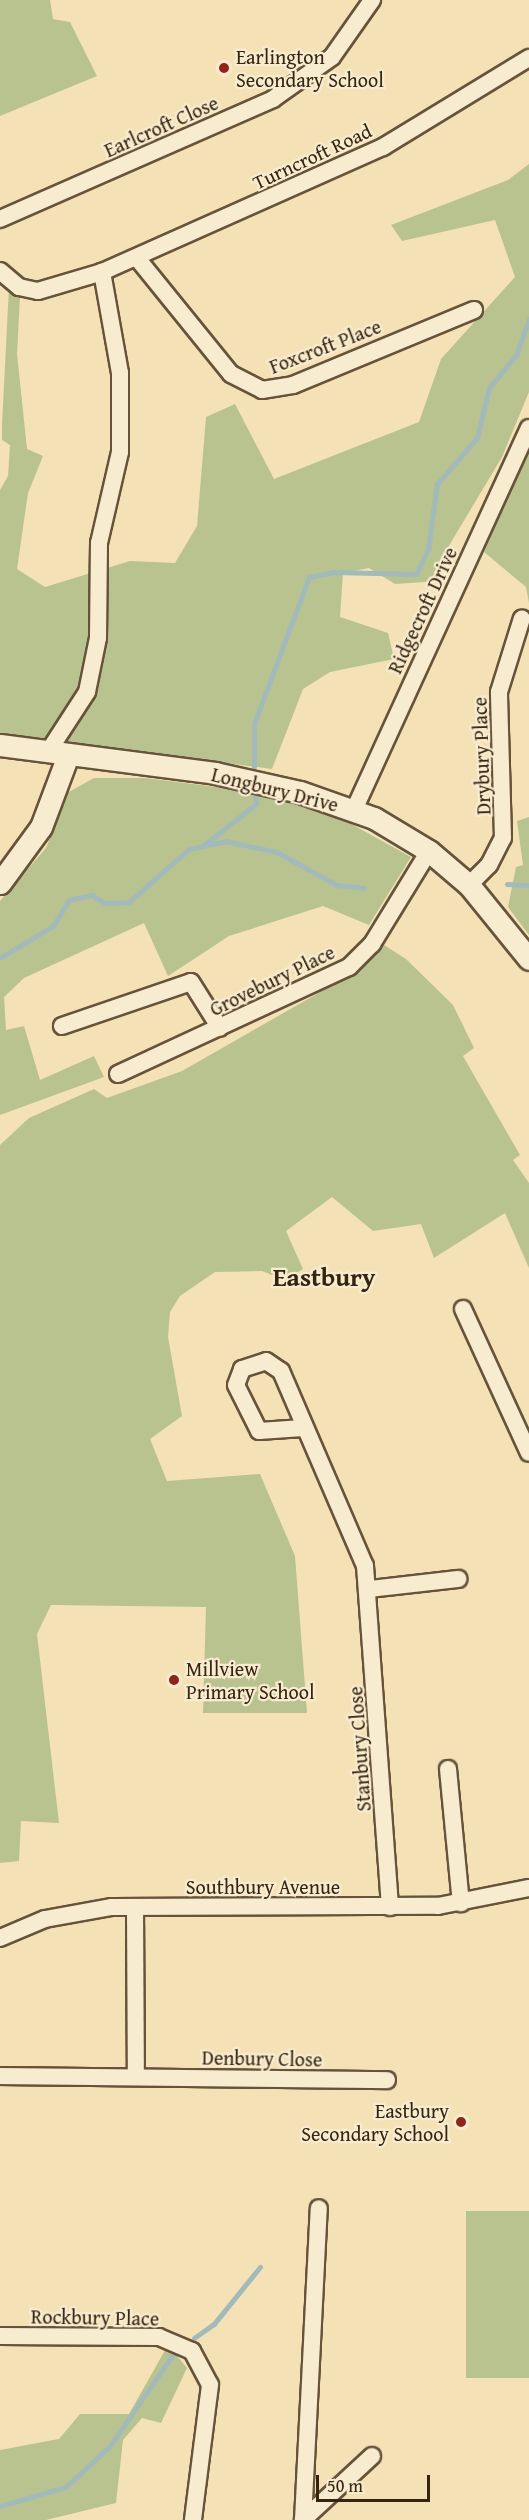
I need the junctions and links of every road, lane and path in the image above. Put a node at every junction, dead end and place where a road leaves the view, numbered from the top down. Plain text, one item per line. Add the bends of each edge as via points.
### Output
1 (372, 0) edge
2 (529, 58) edge
3 (0, 219) edge
4 (137, 258) junction
5 (0, 272) edge
6 (102, 272) junction
7 (474, 310) dead end
8 (529, 428) edge
9 (522, 618) dead end
10 (0, 746) edge
11 (58, 754) junction
12 (354, 810) junction
13 (429, 851) junction
14 (0, 883) edge
15 (469, 885) junction
16 (529, 959) edge
17 (62, 1026) dead end
18 (220, 1028) junction
19 (118, 1074) dead end
20 (463, 1309) dead end
21 (303, 1428) junction
22 (529, 1453) edge
23 (458, 1580) dead end
24 (370, 1589) junction
25 (448, 1769) dead end
26 (529, 1888) edge
27 (461, 1903) junction
28 (135, 1907) junction
29 (390, 1907) junction
30 (0, 1938) edge
31 (0, 2076) edge
32 (136, 2077) junction
33 (387, 2080) dead end
34 (320, 2208) dead end
35 (0, 2336) edge
36 (372, 2456) dead end
37 (193, 2520) edge
38 (303, 2520) edge

1 - 3 street, Earlcroft Close via 332,57 273,99
2 - 4 street, Turncroft Road via 383,147
4 - 6 street, Turncroft Road
4 - 7 street, Foxcroft Place via 231,374 262,390 293,385
5 - 6 street via 19,287 38,291
6 - 11 street via 116,335 123,414 99,543 98,638 87,692
8 - 12 street, Ridgecroft Drive
9 - 15 street, Drybury Place via 499,692 503,838 489,865
10 - 11 street, Longbury Drive
11 - 12 street, Longbury Drive via 215,773
11 - 14 street via 41,827
12 - 13 street, Longbury Drive
13 - 15 street, Longbury Drive
13 - 18 street, Grovebury Place via 361,957 330,978
15 - 16 street, Longbury Drive
17 - 18 street via 191,982
18 - 19 street, Grovebury Place
20 - 22 street
21 - 21 street, Stanbury Close via 274,1364 242,1370 236,1385 259,1431
21 - 24 street, Stanbury Close via 359,1548
23 - 24 street
24 - 29 street, Stanbury Close
25 - 27 street
26 - 27 street, Southbury Avenue
27 - 29 street, Southbury Avenue
28 - 29 street, Southbury Avenue
28 - 30 street, Southbury Avenue via 45,1919
28 - 32 street
31 - 32 street, Denbury Close
32 - 33 street, Denbury Close
34 - 38 street
35 - 37 street, Rockbury Place via 159,2337 192,2351 210,2385
36 - 38 street

